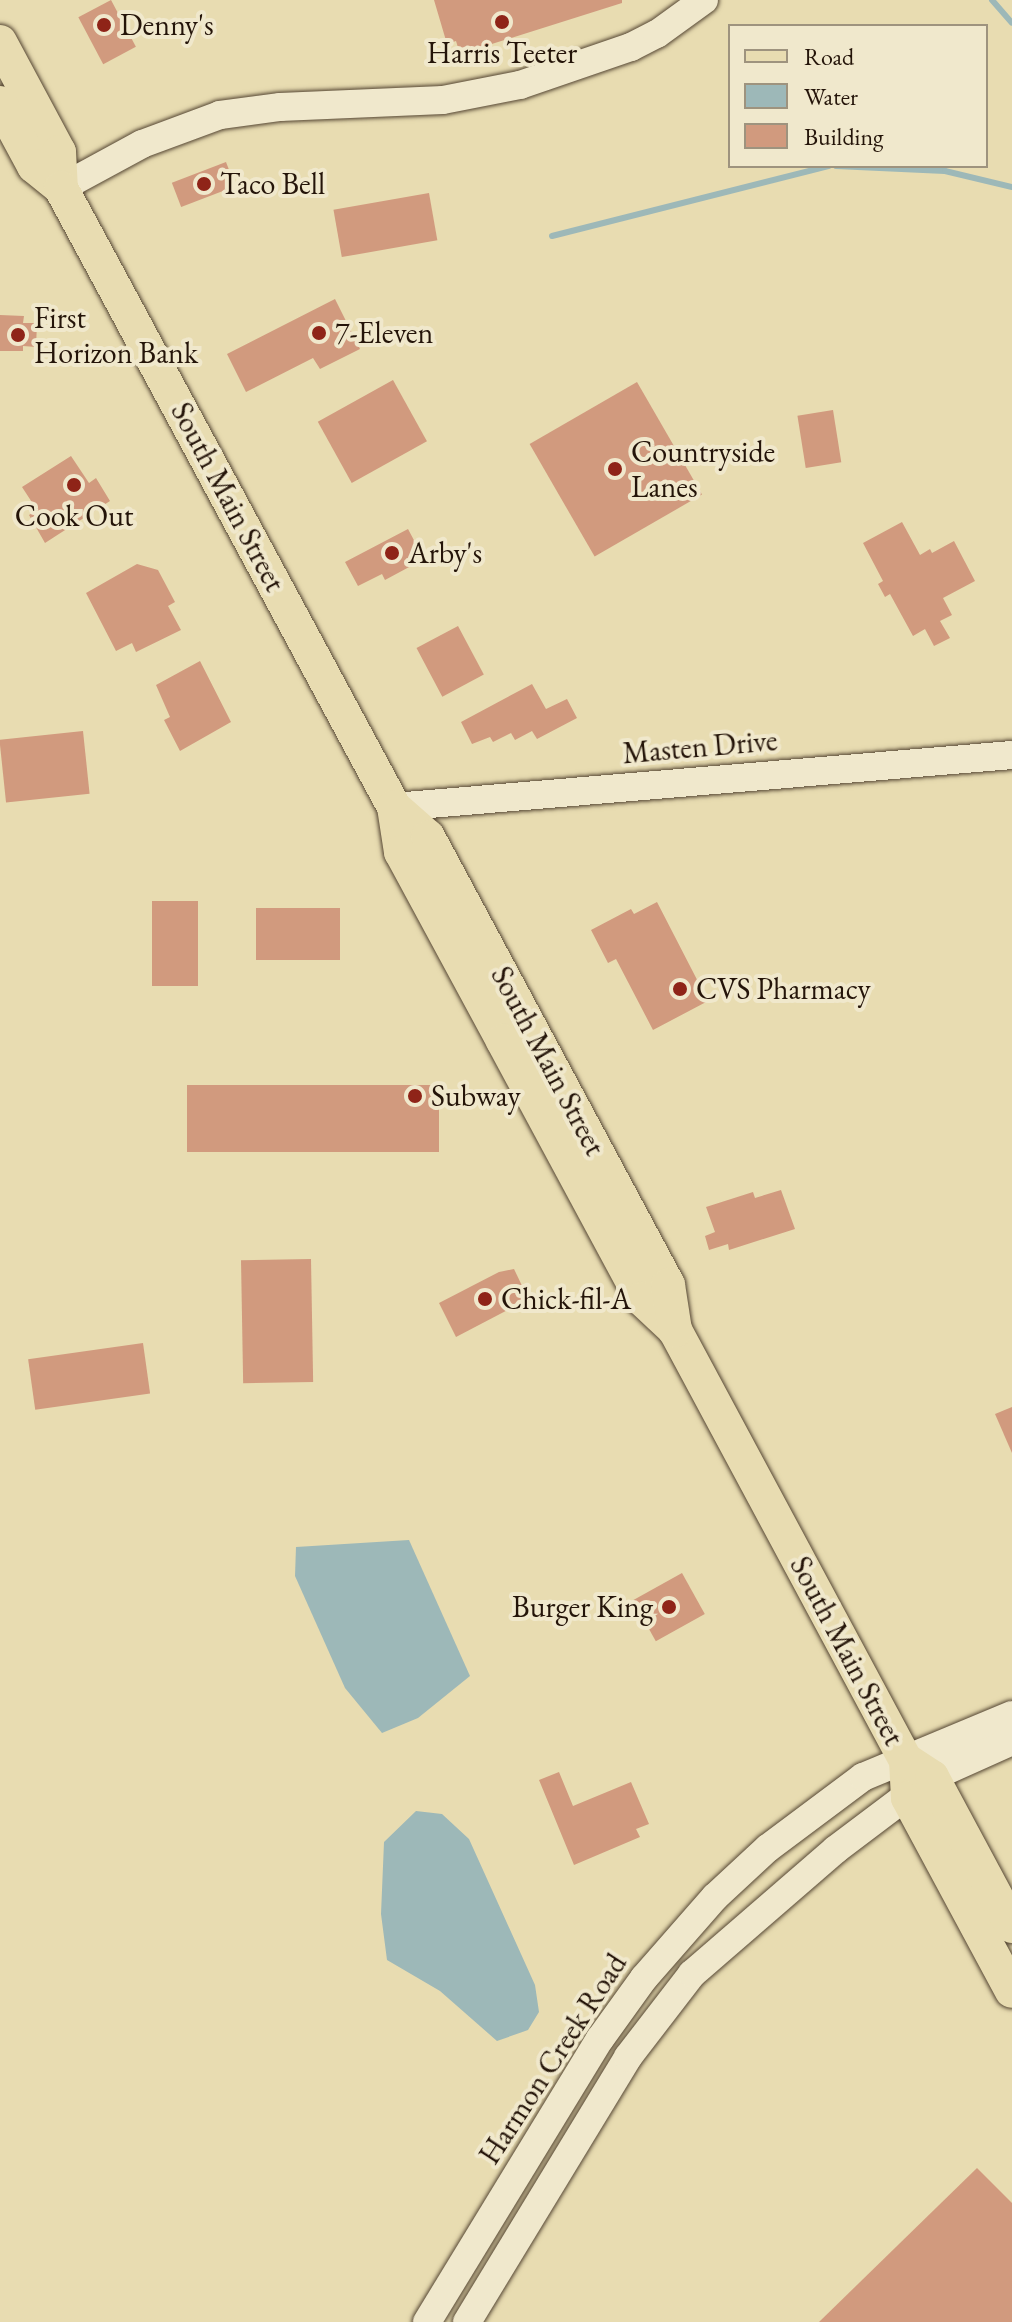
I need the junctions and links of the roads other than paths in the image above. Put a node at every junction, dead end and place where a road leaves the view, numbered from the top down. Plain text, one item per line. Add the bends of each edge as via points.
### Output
1 (704, 0) edge
2 (0, 42) edge
3 (0, 103) edge
4 (61, 188) junction
5 (1012, 755) edge
6 (394, 807) junction
7 (1012, 1715) edge
8 (1012, 1741) edge
9 (915, 1778) junction
10 (1012, 1926) edge
11 (1012, 1991) edge
12 (537, 2143) junction
13 (565, 2161) junction
14 (427, 2322) edge
15 (467, 2322) edge

1 - 4 street via 631,47 520,85 443,100 220,115 142,144
2 - 4 main road, South Main Street via 59,152
3 - 4 main road, South Main Street via 34,166
4 - 6 main road, South Main Street
5 - 6 street, Masten Drive
6 - 9 main road, South Main Street via 401,852 642,1299 675,1330
7 - 9 street, Harmon Creek Road
8 - 9 street, Harmon Creek Road
9 - 10 main road, South Main Street
9 - 11 main road, South Main Street
9 - 12 street, Harmon Creek Road via 873,1772 768,1848 715,1897 624,2004
9 - 13 street, Harmon Creek Road via 692,1974 648,2028
12 - 13 street
12 - 14 street, Harmon Creek Road
13 - 15 street, Harmon Creek Road

